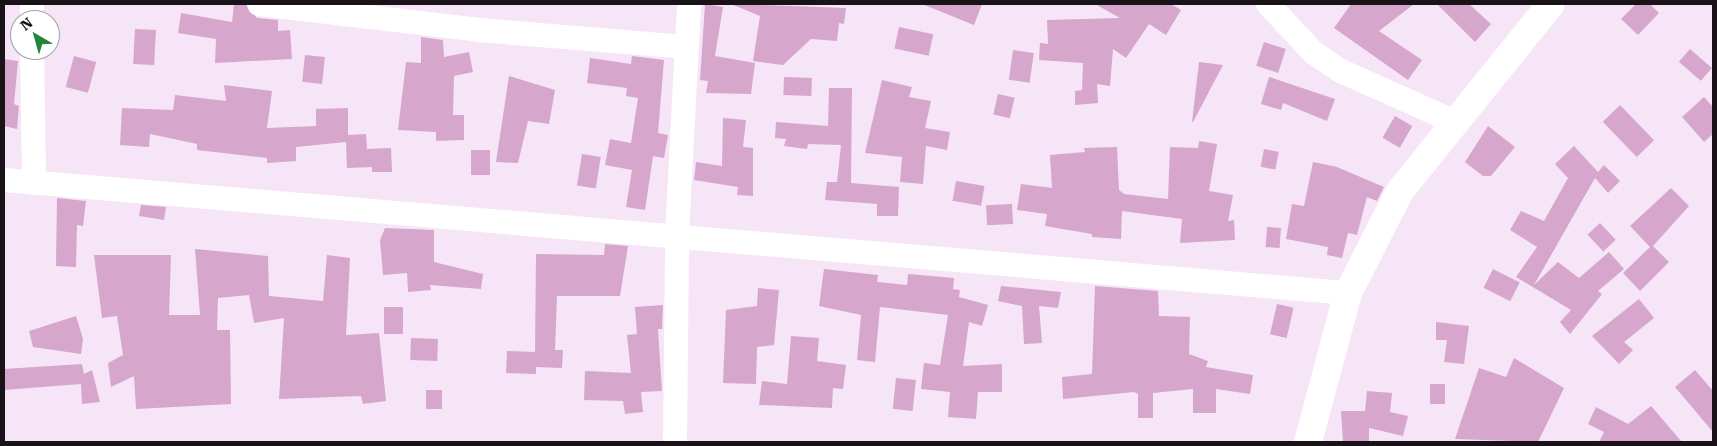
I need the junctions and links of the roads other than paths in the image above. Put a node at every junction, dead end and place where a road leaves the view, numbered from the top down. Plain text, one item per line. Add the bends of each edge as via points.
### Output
1 (259, 4) edge
2 (689, 4) edge
3 (1268, 4) edge
4 (1551, 4) edge
5 (684, 47) junction
6 (32, 60) edge
7 (1453, 121) junction
8 (4, 180) edge
9 (34, 182) junction
10 (677, 234) junction
11 (1348, 293) junction
12 (675, 442) edge
13 (1308, 442) edge

1 - 5 street via 479,30
2 - 5 street
3 - 7 street via 1314,53 1341,71
4 - 7 main road
5 - 10 street
6 - 9 street
7 - 11 main road via 1400,191
8 - 9 street
9 - 10 street via 488,223
10 - 11 street
10 - 12 street
11 - 13 main road

